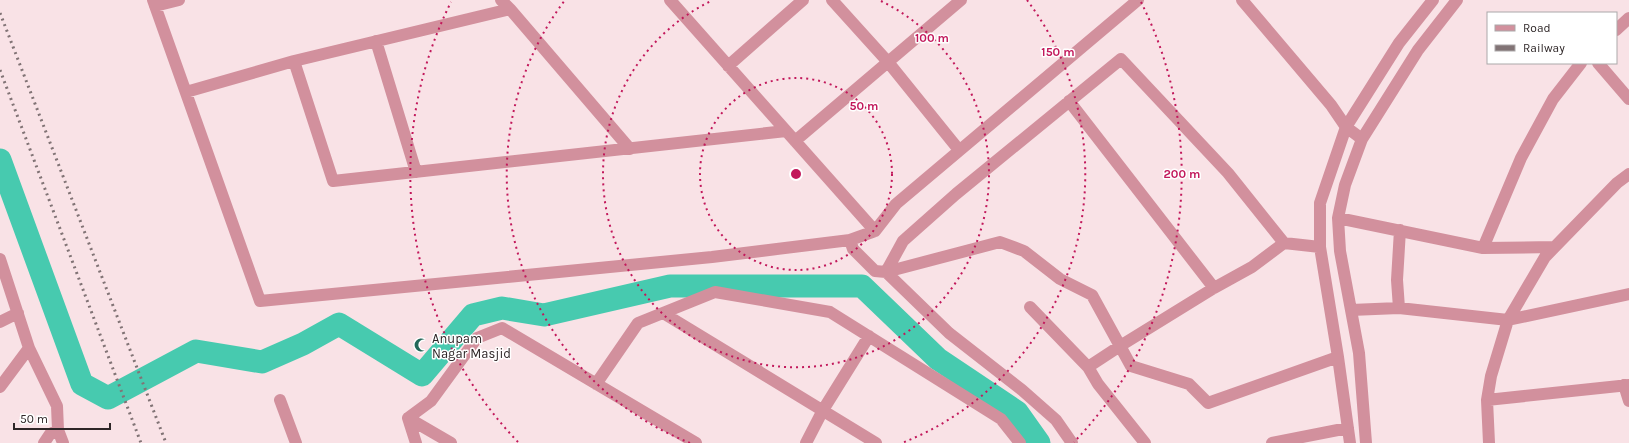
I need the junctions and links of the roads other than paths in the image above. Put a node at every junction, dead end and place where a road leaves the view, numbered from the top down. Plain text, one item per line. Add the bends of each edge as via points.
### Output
1 (179, 0) edge
2 (501, 0) edge
3 (670, 0) edge
4 (803, 0) edge
5 (832, 0) edge
6 (961, 0) edge
7 (1138, 0) edge
8 (1242, 0) edge
9 (1433, 0) edge
10 (1457, 0) edge
11 (154, 3) edge
12 (510, 9) junction
13 (1629, 18) edge
14 (1617, 29) edge
15 (376, 41) junction
16 (294, 60) junction
17 (888, 62) junction
18 (1580, 64) edge
19 (1599, 64) edge
20 (728, 66) junction
21 (186, 92) junction
22 (1629, 99) edge
23 (1069, 101) junction
24 (1346, 127) junction
25 (786, 131) junction
26 (1362, 139) junction
27 (794, 141) junction
28 (630, 149) junction
29 (959, 150) junction
30 (416, 172) junction
31 (1629, 174) edge
32 (1338, 218) junction
33 (1400, 230) junction
34 (875, 231) junction
35 (850, 240) junction
36 (1284, 242) junction
37 (1320, 247) junction
38 (1554, 247) junction
39 (1483, 248) junction
40 (0, 259) edge
41 (886, 272) junction
42 (1214, 288) junction
43 (1629, 294) edge
44 (1030, 307) dead end
45 (1399, 308) junction
46 (1351, 310) junction
47 (18, 313) junction
48 (664, 313) junction
49 (1508, 320) junction
50 (0, 322) edge
51 (869, 336) junction
52 (1120, 346) junction
53 (29, 348) junction
54 (1338, 357) junction
55 (1088, 367) junction
56 (596, 384) junction
57 (1626, 385) edge
58 (0, 387) edge
59 (280, 400) dead end
60 (1487, 400) junction
61 (1629, 401) edge
62 (822, 410) junction
63 (408, 418) junction
64 (1348, 428) junction
65 (58, 430) junction
66 (44, 443) edge
67 (63, 443) edge
68 (296, 443) edge
69 (416, 443) edge
70 (451, 443) edge
71 (696, 443) edge
72 (806, 443) edge
73 (876, 443) edge
74 (1020, 443) edge
75 (1072, 443) edge
76 (1145, 443) edge
77 (1272, 443) edge
78 (1350, 443) edge
79 (1366, 443) edge
80 (1489, 443) edge

1 - 11 street
2 - 12 street
3 - 20 street
4 - 20 street
5 - 17 street
6 - 17 street
7 - 29 street
8 - 24 street via 1331,105
9 - 24 street via 1399,43
10 - 26 street via 1418,50
11 - 21 street
12 - 15 street
12 - 28 street
13 - 14 street
15 - 16 street
15 - 30 street
16 - 21 street
16 - 30 street via 333,181
17 - 27 street
17 - 29 street
18 - 39 street via 1553,99 1521,158
19 - 22 street
20 - 25 street
21 - 35 street via 260,301 712,258
23 - 36 street via 1121,59 1228,173
23 - 41 street via 903,241
23 - 42 street
24 - 26 street
24 - 37 street via 1320,204
25 - 27 street
25 - 28 street
26 - 32 street
27 - 34 street
28 - 30 street
29 - 34 street via 896,204
31 - 38 street
32 - 33 street
32 - 46 street via 1340,251
33 - 39 street
33 - 45 street via 1397,280
34 - 35 street
35 - 41 street via 853,249 875,271
36 - 37 street
36 - 42 street via 1252,267
37 - 54 street
38 - 39 street
38 - 49 street via 1545,257
40 - 47 street
41 - 52 street via 1000,242 1024,251 1060,279 1092,295
41 - 75 street via 949,333 1056,420
42 - 52 street
43 - 49 street
44 - 55 street
45 - 46 street
45 - 49 street
46 - 79 street via 1359,354
47 - 50 street
47 - 53 street
48 - 51 street via 715,292 830,312
48 - 56 street via 638,323
48 - 62 street
49 - 60 street via 1491,376
51 - 62 street
51 - 74 street via 1001,419
52 - 54 street via 1131,366 1189,384 1208,403
52 - 55 street
53 - 58 street
53 - 65 street via 57,406
54 - 64 street
55 - 76 street via 1098,384
56 - 63 street via 502,328 477,338 431,401
56 - 71 street
57 - 60 street
57 - 61 street
59 - 68 street
60 - 80 street
62 - 72 street
62 - 73 street
63 - 69 street
63 - 70 street
64 - 77 street
64 - 78 street
65 - 66 street via 50,434
65 - 67 street

